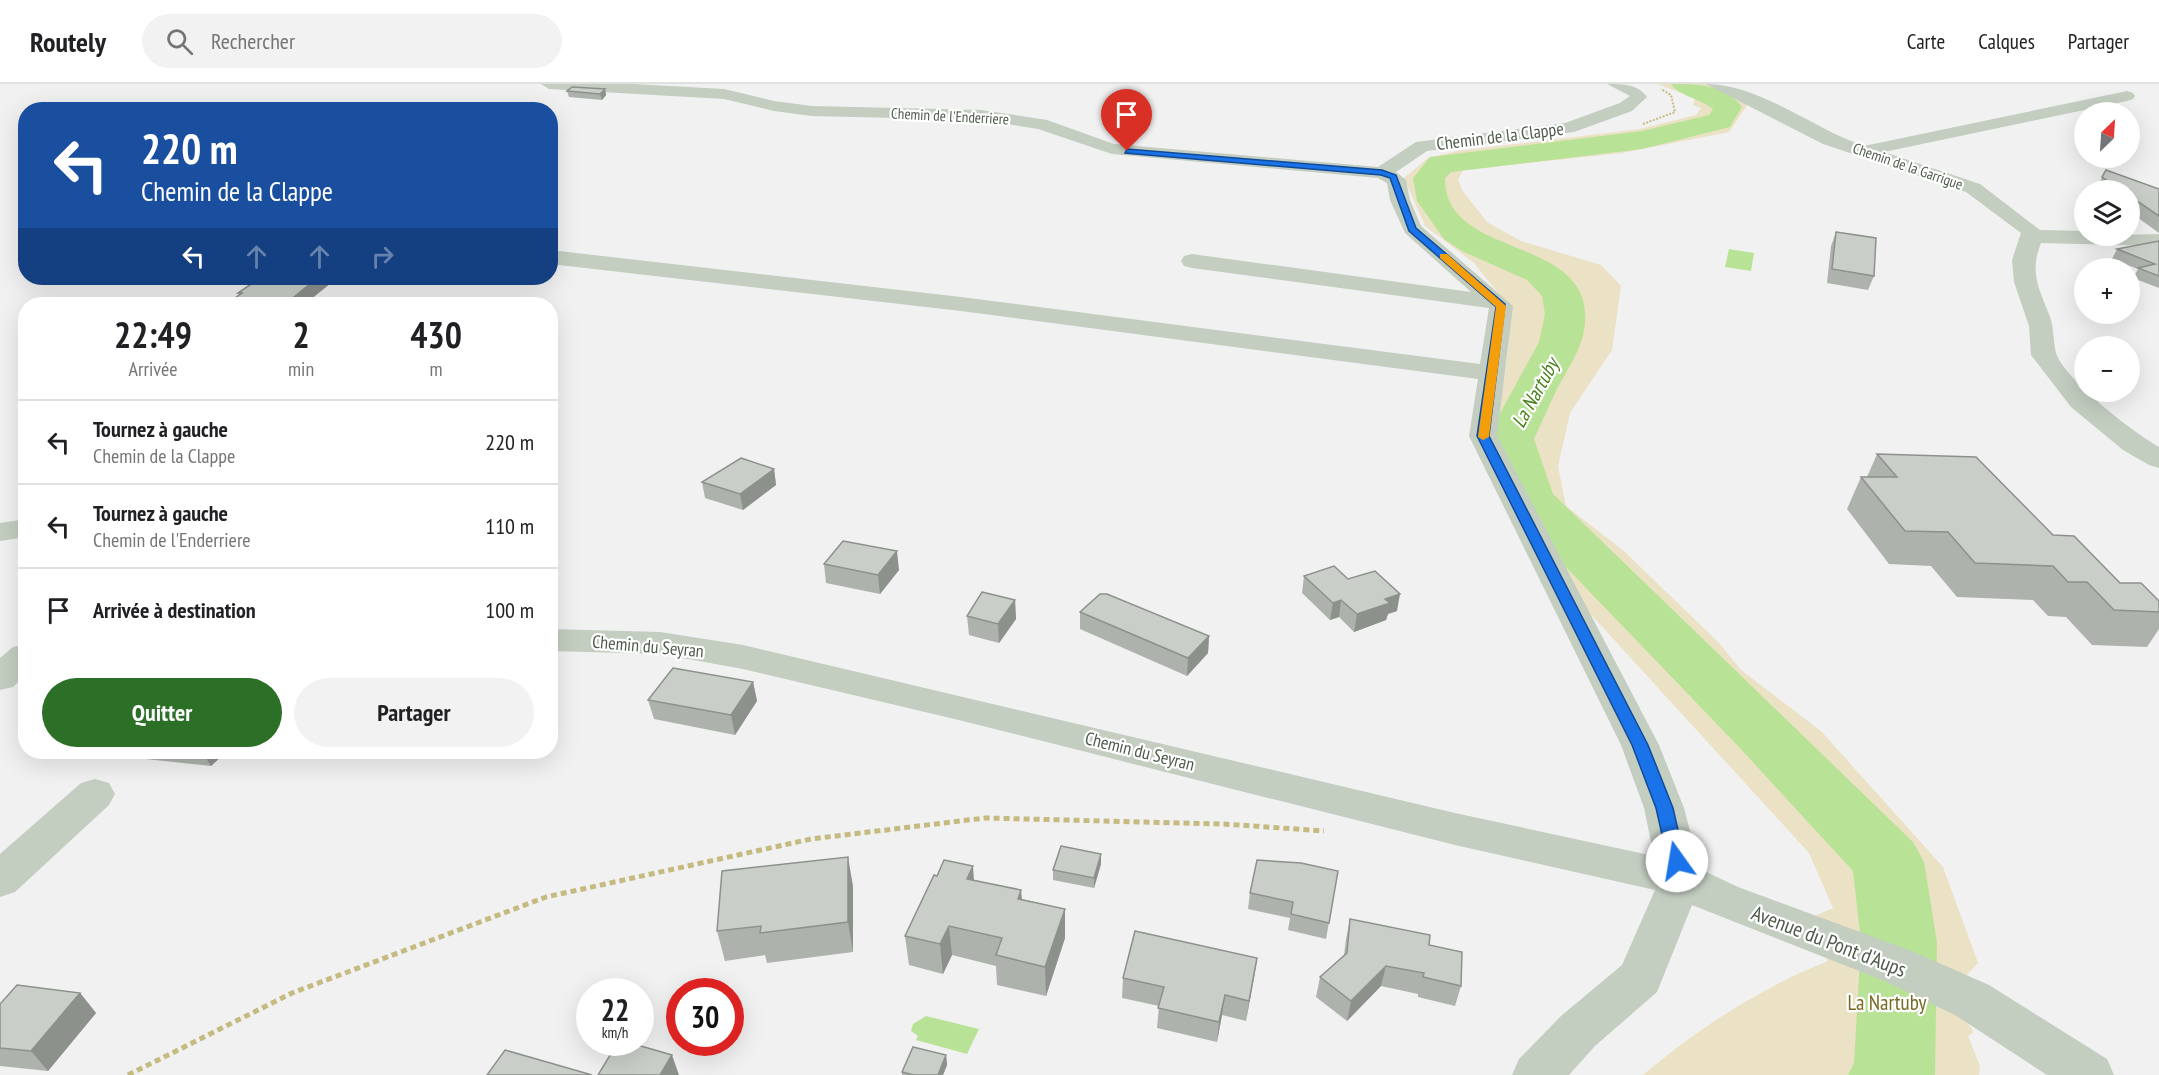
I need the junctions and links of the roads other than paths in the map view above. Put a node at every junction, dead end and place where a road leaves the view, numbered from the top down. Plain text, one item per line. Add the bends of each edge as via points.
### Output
1 (549, 84) edge
2 (1616, 84) edge
3 (1714, 84) edge
4 (2127, 96) dead end
5 (1863, 151) junction
6 (1382, 173) junction
7 (2033, 236) junction
8 (2159, 240) edge
9 (558, 258) edge
10 (1192, 261) dead end
11 (1496, 302) junction
12 (1493, 374) junction
13 (2159, 459) edge
14 (18, 529) edge
15 (0, 532) edge
16 (558, 640) edge
17 (18, 662) edge
18 (0, 678) edge
19 (95, 794) dead end
20 (1681, 879) junction
21 (0, 880) edge
22 (1722, 900) joint
23 (1537, 1075) edge
24 (2089, 1075) edge

1 - 6 street, Chemin de l'Enderriere via 724,94 812,111 981,115 1041,124 1112,149
2 - 6 street, Chemin de la Clappe via 1639,97 1626,107 1568,128 1422,146
3 - 5 street, Chemin de la Garrigue via 1829,140
4 - 5 street
5 - 7 street, Chemin de la Garrigue via 1973,188
6 - 11 street via 1396,180 1412,229
7 - 8 street
7 - 13 street via 2023,260 2025,282 2041,326 2044,355 2080,401 2133,444
9 - 12 street via 961,304
10 - 11 street
11 - 12 street via 1501,306
12 - 20 street via 1483,436 1640,745 1664,808
14 - 15 street
16 - 20 street, Chemin du Seyran via 660,644 742,657 1455,830
17 - 18 street
19 - 21 street
20 - 22 street, Chemin du Seyran
20 - 23 street via 1640,978 1578,1031
22 - 24 street, Avenue du Pont d'Aups via 1898,966 1972,1000

